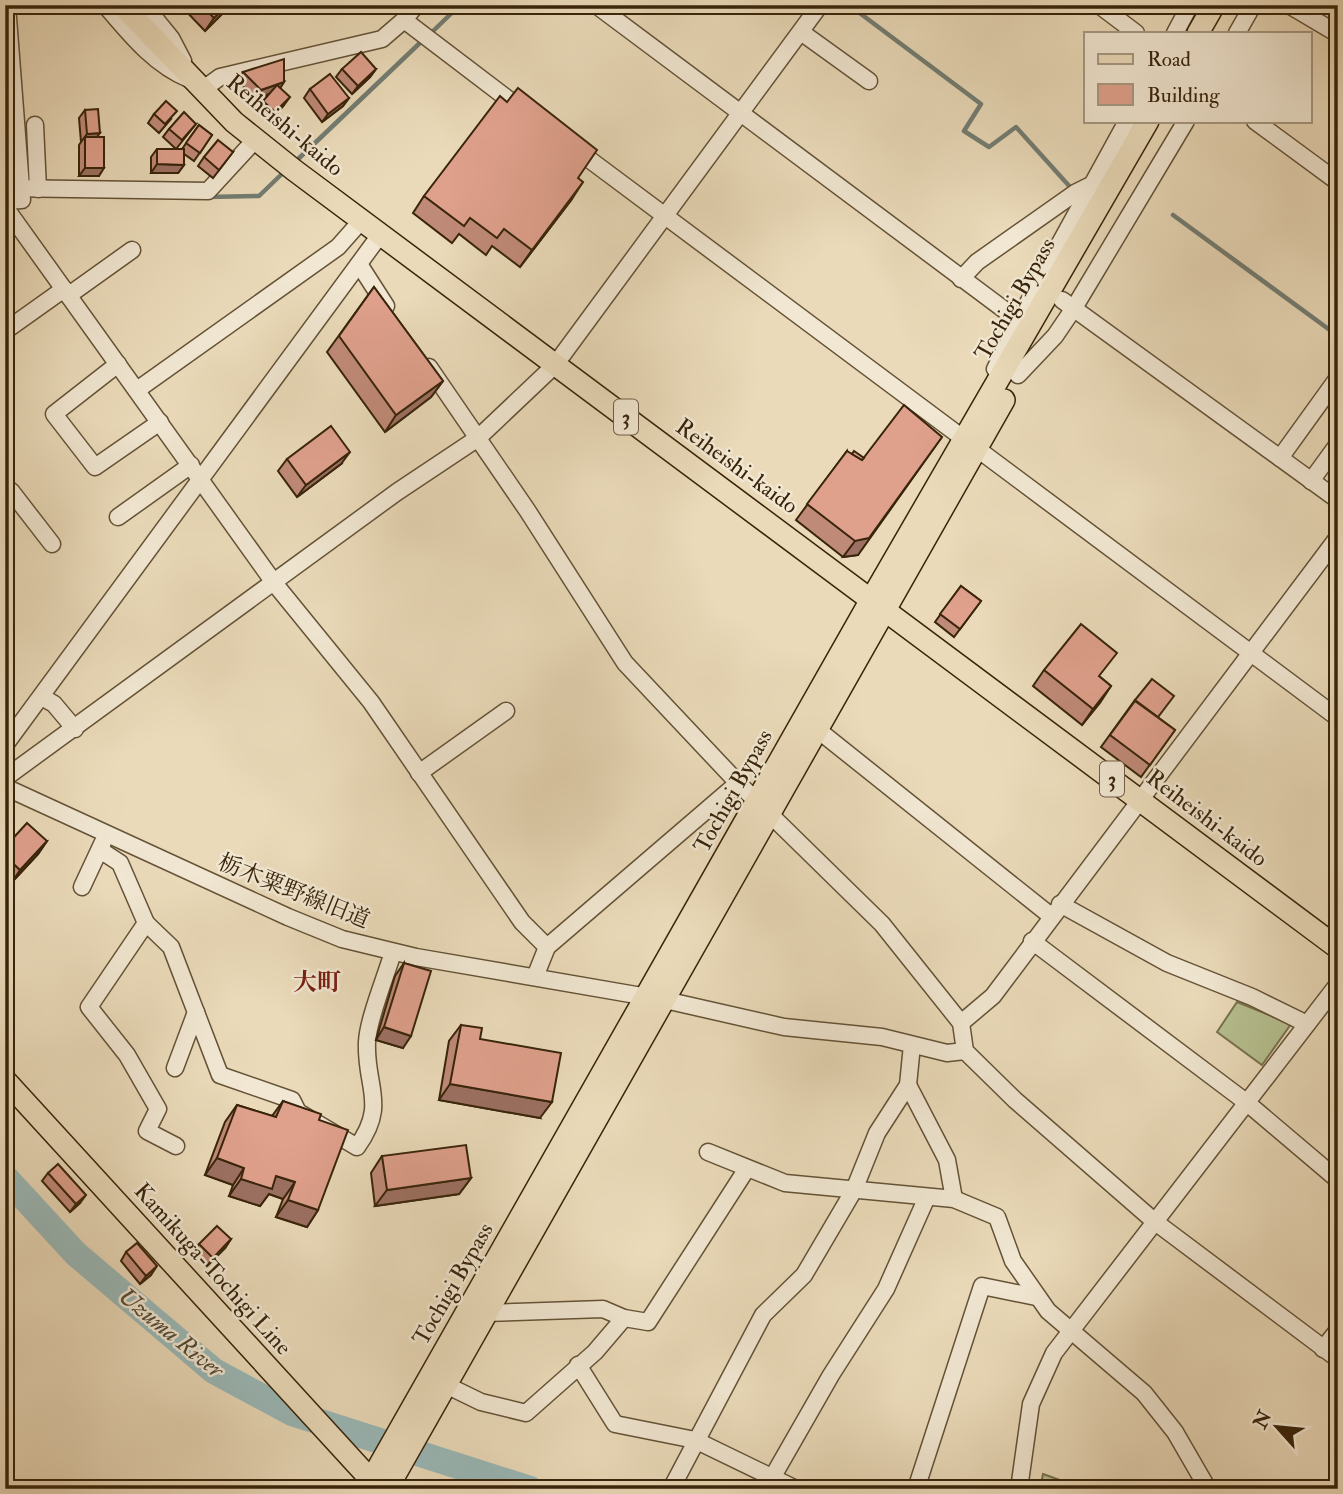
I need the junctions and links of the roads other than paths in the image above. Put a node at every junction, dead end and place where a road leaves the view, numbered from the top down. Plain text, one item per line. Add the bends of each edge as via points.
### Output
1 (7, 5) edge
2 (105, 5) edge
3 (122, 5) edge
4 (144, 5) edge
5 (416, 5) edge
6 (596, 5) edge
7 (820, 5) edge
8 (1099, 5) edge
9 (1190, 5) edge
10 (1214, 5) edge
11 (1230, 5) edge
12 (1253, 5) edge
13 (1289, 5) edge
14 (404, 20) junction
15 (801, 32) junction
16 (1135, 32) edge
17 (1176, 32) edge
18 (1199, 32) edge
19 (1215, 32) edge
20 (1238, 32) edge
21 (1338, 34) edge
22 (869, 81) dead end
23 (199, 86) junction
24 (741, 113) junction
25 (1126, 122) edge
26 (1147, 122) edge
27 (1163, 122) edge
28 (1185, 122) edge
29 (1256, 122) edge
30 (542, 124) edge
31 (35, 125) dead end
32 (256, 139) junction
33 (564, 141) edge
34 (1338, 182) edge
35 (1090, 186) junction
36 (5, 188) edge
37 (30, 189) junction
38 (5, 201) edge
39 (5, 207) edge
40 (664, 215) junction
41 (361, 221) junction
42 (380, 235) junction
43 (132, 250) dead end
44 (359, 264) junction
45 (961, 279) junction
46 (67, 292) junction
47 (1068, 304) junction
48 (396, 320) edge
49 (1024, 325) junction
50 (5, 331) edge
51 (418, 352) edge
52 (118, 364) junction
53 (555, 365) junction
54 (1337, 379) edge
55 (137, 390) junction
56 (160, 422) junction
57 (478, 438) junction
58 (970, 444) junction
59 (1338, 444) edge
60 (1279, 458) junction
61 (196, 472) junction
62 (1311, 481) junction
63 (7, 490) edge
64 (1338, 500) edge
65 (118, 517) dead end
66 (1338, 537) edge
67 (52, 544) dead end
68 (275, 584) junction
69 (879, 603) junction
70 (1250, 653) junction
71 (42, 696) junction
72 (506, 711) dead end
73 (1338, 718) edge
74 (75, 729) junction
75 (818, 730) junction
76 (5, 745) edge
77 (419, 773) junction
78 (5, 778) edge
79 (738, 783) junction
80 (5, 787) edge
81 (1139, 799) junction
82 (765, 807) junction
83 (107, 834) junction
84 (100, 850) junction
85 (82, 887) dead end
86 (1056, 910) junction
87 (146, 923) junction
88 (1032, 942) junction
89 (547, 947) junction
90 (1338, 948) edge
91 (393, 952) junction
92 (535, 977) junction
93 (1338, 984) edge
94 (656, 999) junction
95 (196, 1012) junction
96 (961, 1023) junction
97 (1307, 1024) junction
98 (912, 1045) junction
99 (965, 1051) junction
100 (174, 1068) dead end
101 (5, 1080) edge
102 (908, 1085) junction
103 (1246, 1102) junction
104 (176, 1146) dead end
105 (708, 1152) dead end
106 (746, 1170) junction
107 (1338, 1180) edge
108 (853, 1190) junction
109 (927, 1197) junction
110 (954, 1199) junction
111 (1154, 1221) junction
112 (1036, 1297) junction
113 (485, 1313) junction
114 (624, 1318) junction
115 (1069, 1329) junction
116 (1338, 1330) edge
117 (1323, 1349) junction
118 (1338, 1359) edge
119 (578, 1365) junction
120 (446, 1385) junction
121 (408, 1433) junction
122 (695, 1440) junction
123 (772, 1478) junction
124 (381, 1481) edge
125 (671, 1489) edge
126 (796, 1489) edge
127 (916, 1489) edge
128 (1019, 1489) edge
129 (1208, 1489) edge

1 - 37 street
2 - 23 street via 154,57
3 - 23 main road, Reiheishi-kaido / 3
4 - 23 street via 171,38
5 - 14 street
6 - 24 street
7 - 15 street
8 - 16 street
9 - 17 street
10 - 18 main road
11 - 19 main road
12 - 20 street
13 - 21 street
14 - 23 street via 382,39
14 - 30 street
15 - 22 street
15 - 24 street
23 - 32 main road, Reiheishi-kaido / 3
24 - 40 street
24 - 45 street
25 - 35 street
26 - 49 main road, Tochigi Bypass
27 - 47 main road, Tochigi Bypass
28 - 47 street via 1111,245
29 - 34 street
31 - 37 street
32 - 37 street via 208,191
32 - 41 main road, Reiheishi-kaido / 3
33 - 40 street
35 - 45 street via 984,257
35 - 49 street
36 - 37 street
37 - 38 street via 22,200
39 - 46 street
40 - 53 street
40 - 58 street
41 - 42 main road, Reiheishi-kaido / 3
41 - 55 street via 338,247
42 - 44 street
42 - 53 main road, Reiheishi-kaido / 3
43 - 46 street
44 - 48 street
44 - 61 street
45 - 49 street
46 - 50 street
46 - 52 street
47 - 58 main road, Tochigi Bypass
47 - 60 street
49 - 58 main road, Tochigi Bypass
51 - 57 street
52 - 55 street
52 - 56 street via 54,414 94,467
53 - 57 street
53 - 69 main road, Reiheishi-kaido / 3
54 - 60 street
55 - 56 street
56 - 61 street
57 - 68 street
57 - 79 street via 625,663
58 - 69 main road, Tochigi Bypass
58 - 70 street
59 - 62 street
60 - 62 street
61 - 65 street
61 - 68 street
61 - 71 street
62 - 64 street
63 - 67 street
66 - 70 street
68 - 74 street
68 - 77 street via 371,702
69 - 75 main road, Tochigi Bypass
69 - 81 main road, Reiheishi-kaido / 3
69 - 82 main road, Tochigi Bypass
70 - 73 street
70 - 81 street
71 - 74 street
71 - 76 street
72 - 77 street
74 - 78 street
75 - 82 main road, Tochigi Bypass
75 - 86 street
77 - 89 street via 522,922
79 - 82 street
79 - 89 street
80 - 83 street, 栃木粟野線旧道
81 - 86 street
81 - 90 main road, Reiheishi-kaido / 3
82 - 94 main road, Tochigi Bypass
82 - 96 street via 882,924
83 - 84 street
83 - 91 street, 栃木粟野線旧道 via 288,917 342,939
84 - 85 street
84 - 87 street via 120,863
86 - 88 street
86 - 97 street
87 - 95 street via 171,947
87 - 104 street via 89,1007 127,1055 158,1109 147,1131
88 - 96 street via 993,996
88 - 103 street
89 - 92 street
91 - 92 street, 栃木粟野線旧道
91 - 95 street via 367,1041 374,1097 372,1127 357,1147 298,1112 292,1100 220,1075
92 - 94 street, 栃木粟野線旧道
93 - 97 street
94 - 98 street, 栃木粟野線旧道 via 784,1027 882,1037
94 - 113 main road, Tochigi Bypass
94 - 121 main road, Tochigi Bypass
95 - 100 street
96 - 99 street
97 - 103 street
98 - 99 street, 栃木粟野線旧道
98 - 102 street
99 - 111 street via 1068,1149
101 - 124 main road, Kamikuga-Tochigi Line via 334,1439
102 - 108 street via 877,1133
102 - 110 street via 947,1160
103 - 107 street
103 - 111 street
105 - 106 street
106 - 108 street via 785,1183
106 - 114 street via 648,1322
108 - 109 street
108 - 122 street via 804,1275 763,1315
109 - 110 street
109 - 123 street via 886,1289
110 - 112 street via 997,1217 1013,1261
111 - 115 street
111 - 117 street
112 - 115 street
112 - 127 street via 982,1286
113 - 114 street via 603,1309
113 - 120 main road, Tochigi Bypass
114 - 119 street
115 - 128 street via 1031,1404
115 - 129 street via 1144,1393 1175,1432
116 - 117 street
117 - 118 street
119 - 120 street via 526,1413 481,1402
119 - 122 street via 615,1424
120 - 121 main road, Tochigi Bypass
121 - 124 main road, Tochigi Bypass
122 - 123 street
122 - 125 street
123 - 126 street

